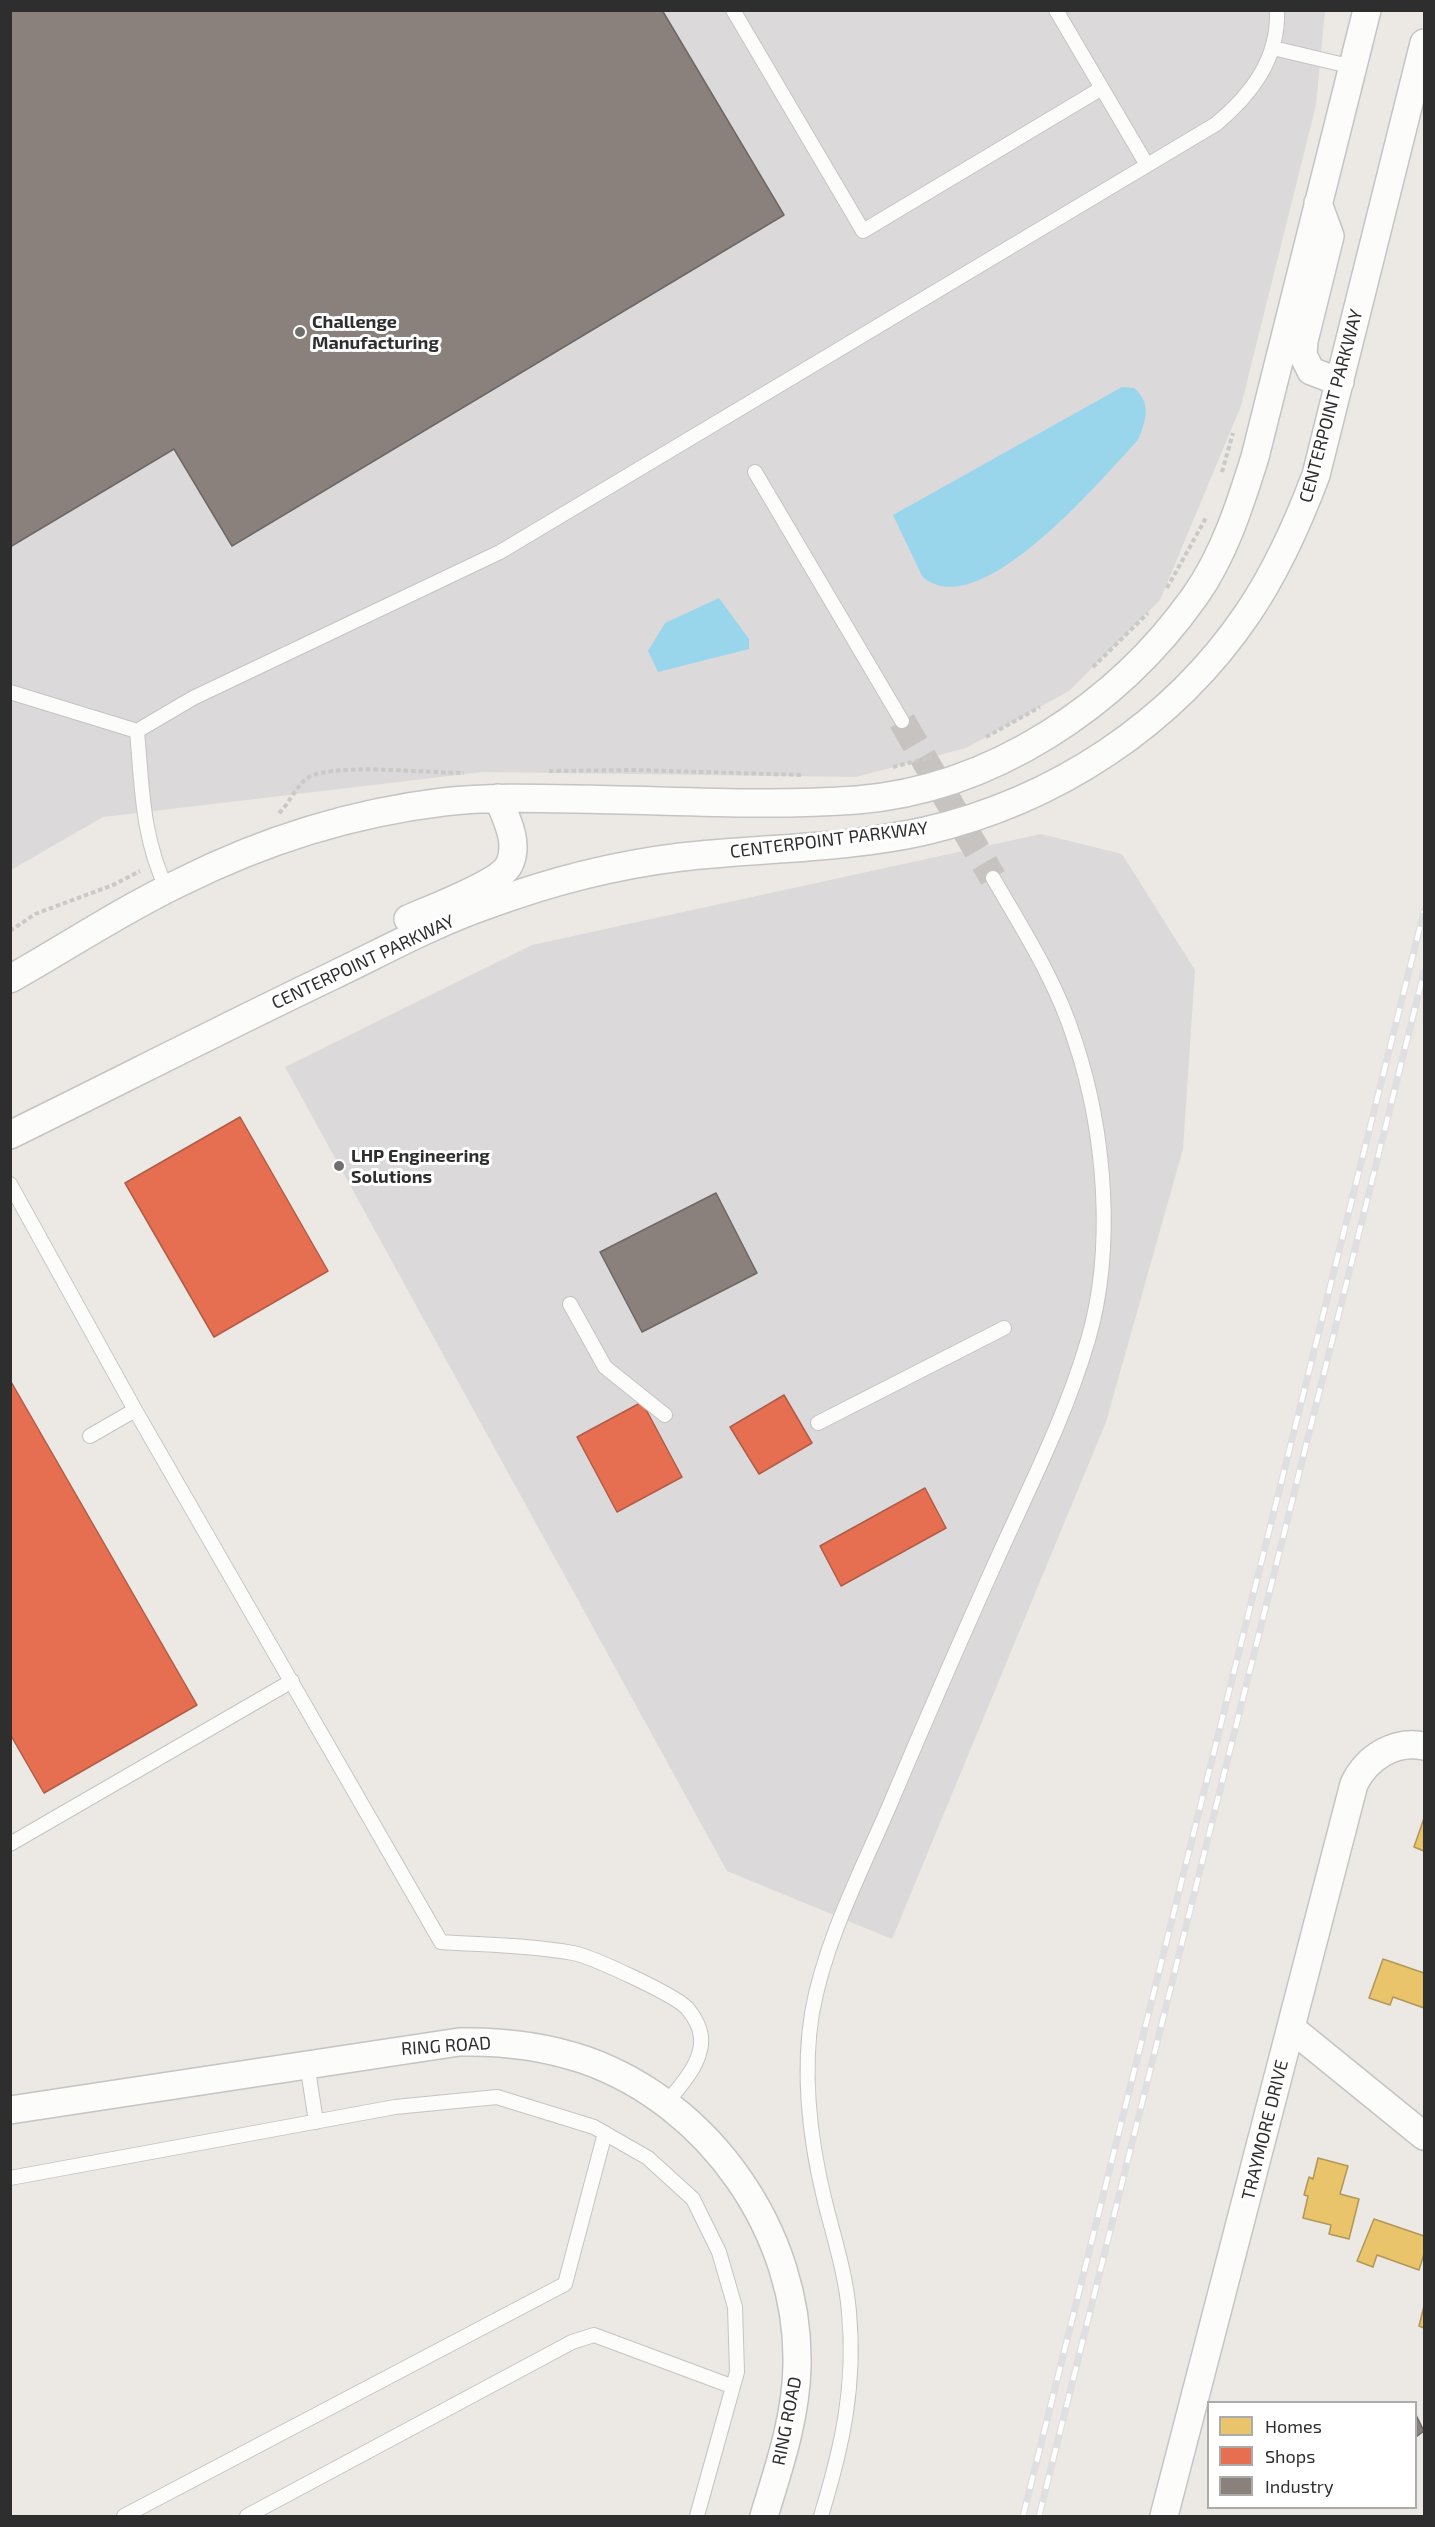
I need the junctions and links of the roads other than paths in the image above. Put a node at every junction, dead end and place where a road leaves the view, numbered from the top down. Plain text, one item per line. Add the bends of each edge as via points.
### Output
1 (733, 10) edge
2 (1056, 10) edge
3 (1277, 10) edge
4 (1367, 10) edge
5 (1425, 43) edge
6 (1273, 48) junction
7 (1353, 67) junction
8 (1102, 88) junction
9 (1148, 165) junction
10 (1318, 203) junction
11 (1340, 382) junction
12 (755, 472) dead end
13 (10, 692) edge
14 (902, 721) tunnel mouth
15 (137, 731) junction
16 (498, 798) junction
17 (993, 879) tunnel mouth
18 (167, 889) junction
19 (10, 979) edge
20 (198, 1042) junction
21 (10, 1136) edge
22 (10, 1184) edge
23 (570, 1304) dead end
24 (1004, 1328) dead end
25 (135, 1410) junction
26 (665, 1415) dead end
27 (818, 1423) dead end
28 (90, 1436) dead end
29 (292, 1681) junction
30 (1425, 1746) edge
31 (10, 1844) edge
32 (1291, 2028) junction
33 (307, 2063) junction
34 (666, 2104) junction
35 (10, 2110) edge
36 (316, 2122) junction
37 (605, 2133) junction
38 (1425, 2136) edge
39 (10, 2178) edge
40 (731, 2386) junction
41 (124, 2517) edge
42 (247, 2517) edge
43 (697, 2517) edge
44 (764, 2517) edge
45 (821, 2517) edge
46 (1164, 2517) edge

1 - 8 lane via 863,231
2 - 8 lane
3 - 6 lane
4 - 7 street, CENTERPOINT PARKWAY
5 - 11 street, CENTERPOINT PARKWAY
6 - 7 lane
6 - 9 lane via 1264,70 1234,109
7 - 10 street, CENTERPOINT PARKWAY
8 - 9 lane
9 - 15 lane via 500,552 193,698
10 - 11 street via 1330,236 1303,355 1311,370
10 - 16 street, CENTERPOINT PARKWAY via 1256,457 1218,556 1195,596 1139,663 1086,709 1038,741 968,775 860,800
11 - 20 street, CENTERPOINT PARKWAY via 1304,507 1247,614 1172,701 1096,761 1044,790 987,814 922,831 860,841 678,857 614,868 485,905
12 - 14 lane
13 - 15 lane
15 - 18 lane via 146,831
16 - 18 street, CENTERPOINT PARKWAY via 444,802 345,819 267,844
16 - 20 street via 511,828 512,846 509,865 494,880 262,992
17 - 45 lane via 1060,999 1088,1084 1103,1189 1099,1291 1090,1335 1062,1413 840,1921 815,2000 807,2074 814,2146 843,2271 851,2350 844,2433
18 - 19 street, CENTERPOINT PARKWAY
20 - 21 street, CENTERPOINT PARKWAY
22 - 25 lane
23 - 26 lane via 605,1367
24 - 27 lane
25 - 28 lane
25 - 29 lane
29 - 31 lane
29 - 34 lane via 441,1942 585,1956 685,2006 698,2026 700,2051
30 - 32 street, TRAYMORE DRIVE via 1400,1746 1381,1753 1354,1784
32 - 38 street
32 - 46 street, TRAYMORE DRIVE
33 - 34 street, RING ROAD via 432,2044 502,2043 545,2049 587,2061 627,2079
33 - 35 street, RING ROAD
33 - 36 lane
34 - 44 street, RING ROAD via 713,2146 746,2190 771,2238 791,2300 796,2386 784,2450
36 - 37 lane via 395,2107 497,2097
36 - 39 lane
37 - 40 lane via 648,2158 693,2199 719,2252 735,2307 736,2372
37 - 41 lane via 565,2284
40 - 42 lane via 594,2335 572,2342
40 - 43 lane

